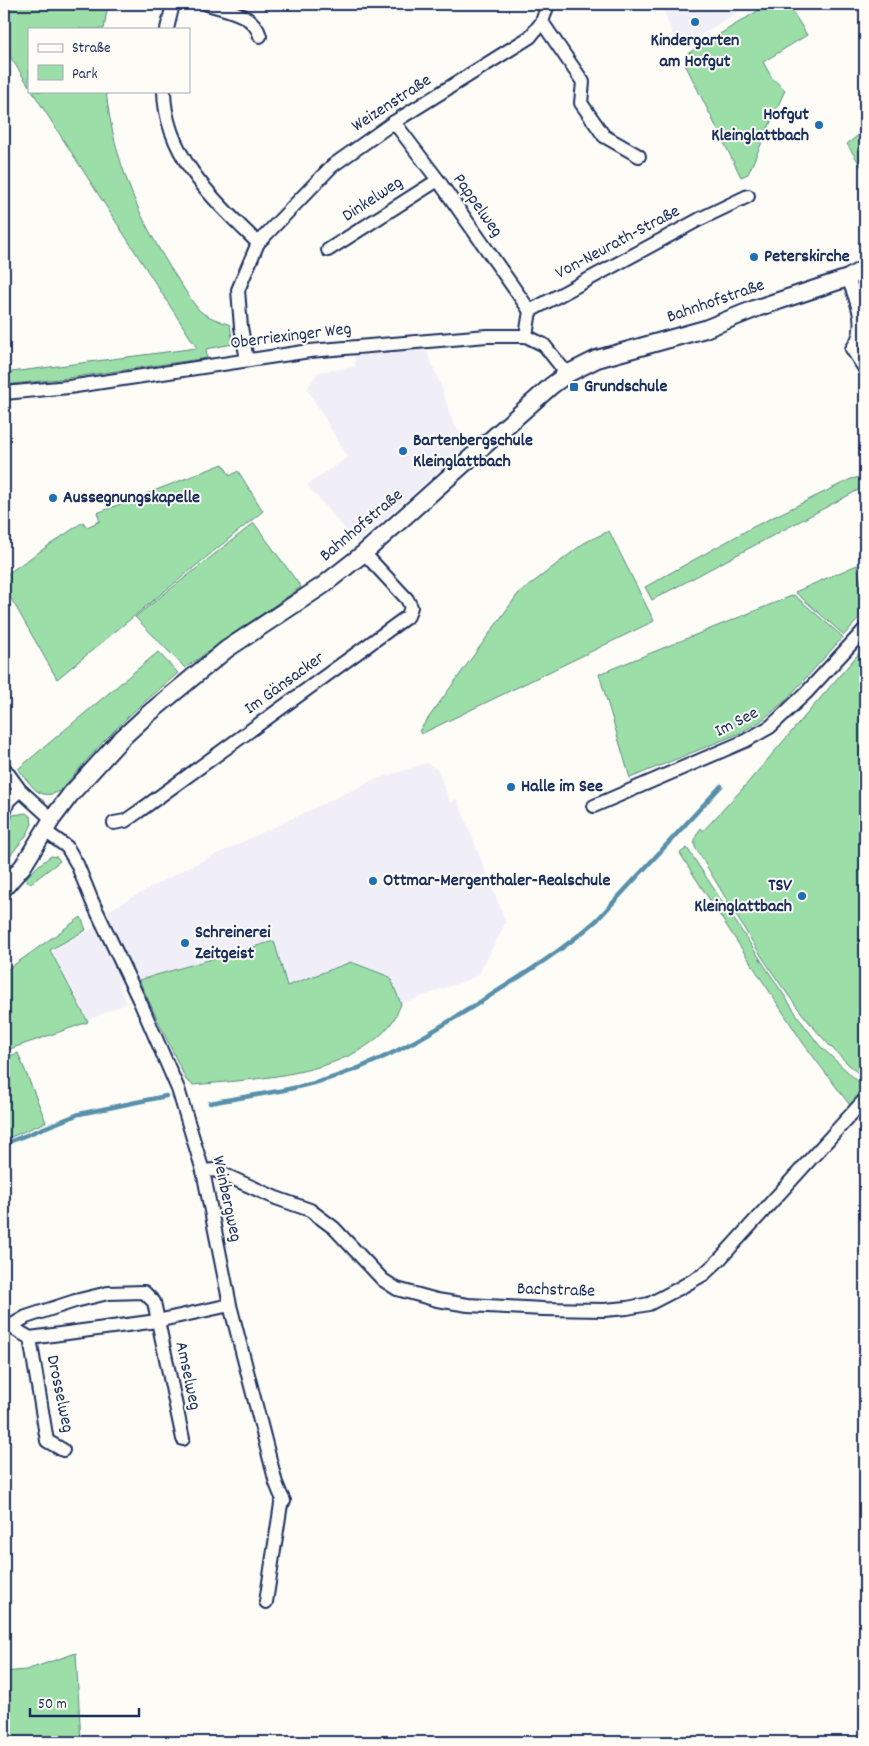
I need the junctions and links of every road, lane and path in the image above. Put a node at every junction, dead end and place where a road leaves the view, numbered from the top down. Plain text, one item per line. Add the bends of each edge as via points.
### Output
1 (173, 4) edge
2 (207, 4) edge
3 (548, 4) edge
4 (542, 22) junction
5 (168, 28) edge
6 (260, 36) dead end
7 (164, 92) edge
8 (394, 122) junction
9 (639, 156) dead end
10 (438, 180) junction
11 (748, 196) dead end
12 (258, 243) junction
13 (328, 250) dead end
14 (865, 268) edge
15 (848, 278) junction
16 (530, 311) junction
17 (526, 336) junction
18 (247, 360) junction
19 (865, 369) edge
20 (567, 374) junction
21 (4, 393) edge
22 (364, 553) junction
23 (865, 629) edge
24 (4, 768) edge
25 (20, 790) junction
26 (594, 806) dead end
27 (4, 814) edge
28 (114, 823) dead end
29 (48, 825) junction
30 (4, 888) edge
31 (865, 1099) edge
32 (203, 1171) junction
33 (230, 1306) junction
34 (157, 1321) junction
35 (7, 1328) edge
36 (30, 1338) junction
37 (183, 1439) dead end
38 (63, 1450) dead end
39 (266, 1602) dead end

1 - 5 street
2 - 6 street via 245,16 258,28
3 - 4 street, Weizenstraße
4 - 8 street, Weizenstraße via 530,37
4 - 9 street via 583,82 581,103 604,136
7 - 12 street via 168,122 176,146 191,172
8 - 10 street, Pappelweg
8 - 12 street, Weizenstraße via 332,166
10 - 13 street, Dinkelweg
10 - 16 street, Pappelweg
11 - 16 street, Von-Neurath-Straße
12 - 18 street, Weizenstraße via 238,290
14 - 15 main road, Bahnhofstraße
15 - 19 street via 863,316 862,334 852,350
15 - 20 main road, Bahnhofstraße via 705,329 597,359
16 - 17 street
17 - 18 street, Oberriexinger Weg via 310,350
17 - 20 street via 544,345
18 - 21 street, Oberriexinger Weg via 69,387
20 - 22 main road, Bahnhofstraße
22 - 28 street, Im Gänsacker via 407,599 411,607 408,616 138,812 125,821
22 - 29 main road, Bahnhofstraße via 322,586 227,648 146,715 88,774
23 - 26 street, Im See via 770,727 745,741
24 - 25 street, Weinbergweg
25 - 27 street via 8,802
25 - 29 street, Weinbergweg
29 - 30 main road, Bahnhofstraße via 23,866
29 - 32 street, Weinbergweg via 77,864 178,1089
31 - 32 street, Bachstraße via 704,1274 649,1304 604,1310 468,1305 415,1295 382,1280 334,1228 310,1210 214,1170
32 - 33 street, Weinbergweg
33 - 34 street
33 - 39 street, Weinbergweg via 276,1483 284,1501
34 - 35 street, Amselweg via 154,1302 144,1292 108,1293 26,1317
34 - 36 street
34 - 37 street, Amselweg
35 - 36 street
36 - 38 street, Drosselweg via 47,1441

